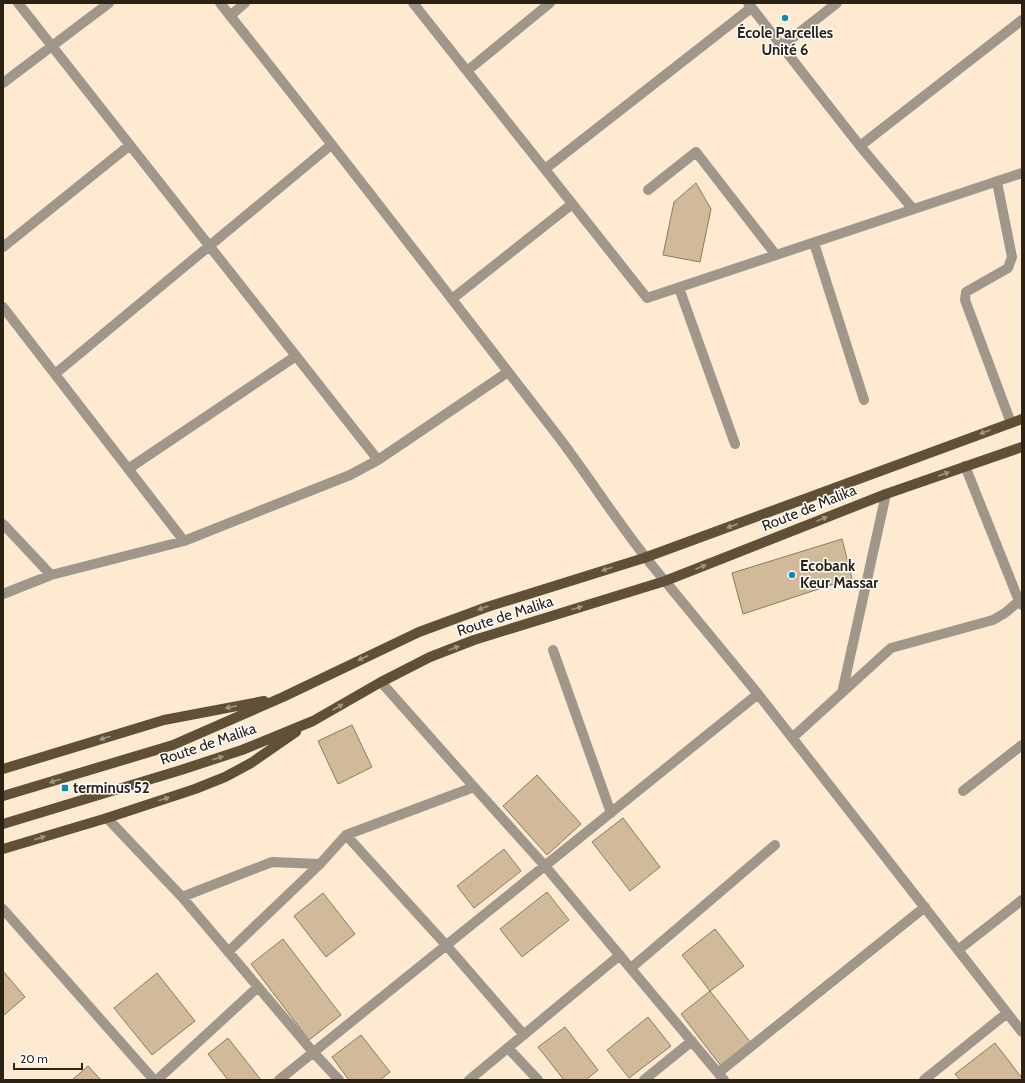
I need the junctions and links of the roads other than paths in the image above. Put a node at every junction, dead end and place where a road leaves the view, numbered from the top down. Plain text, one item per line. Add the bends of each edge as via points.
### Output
1 (18, 3) edge
2 (109, 3) edge
3 (220, 3) edge
4 (245, 3) edge
5 (413, 3) edge
6 (550, 3) edge
7 (837, 3) edge
8 (750, 5) edge
9 (230, 16) junction
10 (1022, 20) edge
11 (52, 46) junction
12 (782, 46) junction
13 (467, 71) junction
14 (3, 83) edge
15 (130, 144) junction
16 (332, 145) junction
17 (860, 146) junction
18 (545, 169) junction
19 (1022, 173) edge
20 (997, 182) junction
21 (648, 190) dead end
22 (572, 204) junction
23 (913, 209) junction
24 (814, 243) junction
25 (209, 246) junction
26 (3, 248) edge
27 (776, 255) junction
28 (679, 288) junction
29 (452, 298) junction
30 (3, 307) edge
31 (296, 356) junction
32 (508, 372) junction
33 (55, 374) junction
34 (864, 400) dead end
35 (1022, 419) edge
36 (1011, 423) junction
37 (735, 444) dead end
38 (1022, 446) edge
39 (378, 460) junction
40 (965, 466) junction
41 (128, 469) junction
42 (886, 494) junction
43 (3, 524) edge
44 (184, 541) junction
45 (644, 558) junction
46 (51, 575) junction
47 (665, 581) junction
48 (3, 594) edge
49 (1021, 602) edge
50 (553, 650) dead end
51 (381, 682) junction
52 (842, 693) junction
53 (758, 694) junction
54 (283, 697) junction
55 (313, 721) junction
56 (792, 738) junction
57 (1022, 745) edge
58 (3, 769) edge
59 (474, 787) junction
60 (963, 791) dead end
61 (3, 796) edge
62 (611, 813) junction
63 (107, 818) junction
64 (3, 824) edge
65 (346, 835) junction
66 (775, 845) dead end
67 (3, 849) edge
68 (320, 864) junction
69 (545, 866) junction
70 (182, 897) junction
71 (1022, 900) edge
72 (925, 907) junction
73 (3, 909) edge
74 (446, 945) junction
75 (958, 950) junction
76 (228, 952) junction
77 (620, 955) junction
78 (631, 968) junction
79 (258, 987) junction
80 (1007, 1013) junction
81 (1022, 1032) edge
82 (524, 1035) junction
83 (692, 1041) junction
84 (508, 1048) junction
85 (313, 1052) junction
86 (721, 1077) edge
87 (156, 1080) edge
88 (279, 1080) edge
89 (339, 1080) edge
90 (469, 1080) edge
91 (538, 1080) edge
92 (644, 1080) edge
93 (924, 1080) edge

1 - 11 street
2 - 11 street
3 - 9 street
4 - 9 street
5 - 13 street
6 - 13 street
7 - 12 street
8 - 12 street
8 - 18 street
9 - 16 street
10 - 17 street
11 - 14 street
11 - 15 street
12 - 17 street
13 - 18 street
15 - 25 street
15 - 26 street
16 - 25 street
16 - 29 street
17 - 23 street
18 - 22 street
19 - 20 street
20 - 23 street
20 - 36 street via 1012,258 1008,268 966,292 965,300
21 - 27 street via 696,152
22 - 28 street via 647,298
22 - 29 street
23 - 24 street
24 - 27 street
24 - 34 street
25 - 31 street
25 - 33 street
27 - 28 street
28 - 37 street
29 - 32 street
30 - 33 street
31 - 39 street
31 - 41 street
32 - 39 street
32 - 45 street via 572,455
33 - 41 street
35 - 36 main road, Route de Malika
36 -> 45 main road, Route de Malika
38 - 40 main road, Route de Malika
39 - 44 street via 343,478
42 -> 40 main road, Route de Malika
40 - 49 street
41 - 44 street
47 -> 42 main road, Route de Malika
42 - 52 street
43 - 46 street
44 - 46 street
45 - 47 street
45 -> 54 main road, Route de Malika via 487,607 419,632
46 - 48 street
51 -> 47 main road, Route de Malika via 430,657 474,640
47 - 53 street
49 - 52 street via 993,620 891,648
50 - 62 street
55 -> 51 main road, Route de Malika
51 - 59 street
52 - 56 street
53 - 56 street
53 - 62 street
54 -> 58 main road via 164,720
54 -> 61 main road, Route de Malika via 173,745
63 -> 55 main road via 225,777 251,764
64 -> 55 main road, Route de Malika via 182,770 242,750
56 - 72 street
57 - 60 street
59 - 65 street
59 - 69 street
62 - 69 street
67 -> 63 main road
63 - 70 street
65 - 68 street
65 - 74 street
66 - 78 street
68 - 70 street via 272,862
68 - 76 street
69 - 74 street
69 - 77 street
70 - 76 street
71 - 75 street
72 - 75 street
72 - 86 street
73 - 87 street
74 - 82 street
74 - 85 street
75 - 80 street
76 - 79 street
77 - 78 street
77 - 82 street
78 - 83 street
79 - 85 street
79 - 87 street
80 - 81 street
80 - 93 street
82 - 84 street
83 - 86 street
83 - 92 street
84 - 90 street
84 - 91 street
85 - 88 street
85 - 89 street

